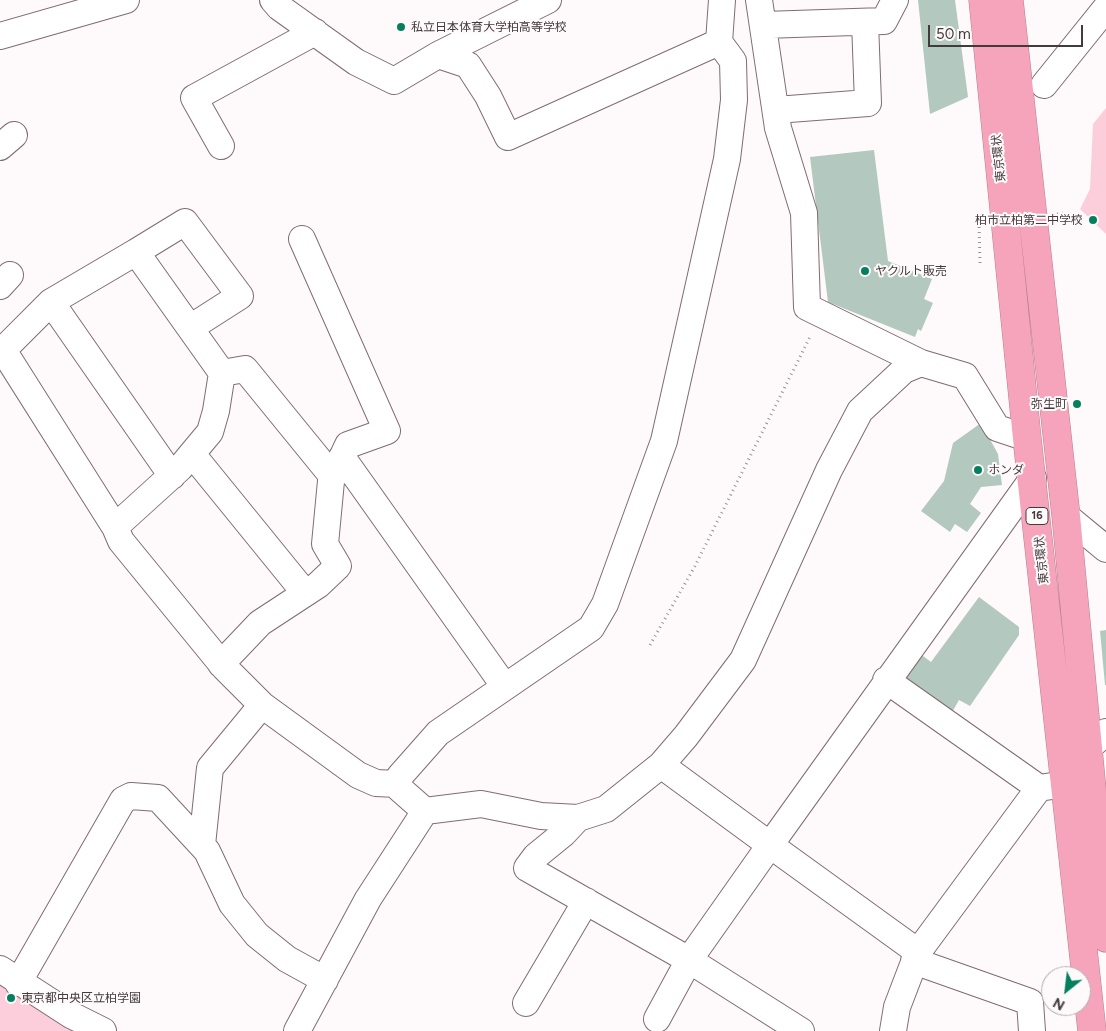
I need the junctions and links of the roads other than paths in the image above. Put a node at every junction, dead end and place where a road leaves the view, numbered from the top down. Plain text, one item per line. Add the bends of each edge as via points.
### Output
1 (126, 0) edge
2 (273, 0) edge
3 (548, 0) edge
4 (722, 0) edge
5 (896, 0) edge
6 (983, 0) edge
7 (1009, 0) edge
8 (1106, 8) edge
9 (762, 12) edge
10 (864, 22) junction
11 (314, 32) junction
12 (0, 36) edge
13 (719, 42) junction
14 (438, 56) junction
15 (1044, 85) dead end
16 (776, 110) junction
17 (221, 146) dead end
18 (302, 239) dead end
19 (136, 252) junction
20 (51, 302) junction
21 (190, 328) junction
22 (921, 362) junction
23 (222, 373) junction
24 (1027, 438) junction
25 (192, 454) junction
26 (338, 467) junction
27 (172, 476) junction
28 (1033, 478) junction
29 (1066, 516) junction
30 (115, 527) junction
31 (1106, 549) edge
32 (305, 593) junction
33 (221, 664) junction
34 (886, 680) junction
35 (505, 687) junction
36 (262, 705) junction
37 (1097, 740) edge
38 (661, 765) junction
39 (1078, 782) junction
40 (397, 784) junction
41 (1039, 788) junction
42 (425, 811) junction
43 (578, 818) junction
44 (202, 845) junction
45 (770, 845) junction
46 (586, 901) junction
47 (1106, 938) edge
48 (916, 956) junction
49 (689, 960) junction
50 (9, 976) edge
51 (325, 980) junction
52 (526, 1003) dead end
53 (657, 1019) dead end
54 (103, 1031) edge
55 (298, 1031) edge
56 (801, 1031) edge
57 (893, 1031) edge
58 (1032, 1031) edge
59 (1092, 1031) edge

1 - 12 street
2 - 11 street
3 - 14 street
4 - 13 street
5 - 10 street via 884,21
6 - 24 highway, 東京環状 / 16
7 - 29 highway, 東京環状 / 16
8 - 15 street
9 - 10 street
9 - 16 street
10 - 16 street via 868,103
11 - 14 street via 356,62 394,81
11 - 17 street via 194,98
13 - 14 street via 508,137 468,65
13 - 35 street via 733,61 734,100 727,159 664,441 605,604 591,628
16 - 22 street via 778,128 804,213 807,307
18 - 26 street via 387,431 348,446
19 - 20 street
19 - 21 street
19 - 21 street via 186,222 240,296
20 - 27 street
20 - 30 street via 3,350
21 - 23 street
22 - 24 street via 965,376 997,428
22 - 38 street via 904,370 860,411 829,470 743,660
23 - 25 street via 210,432
23 - 26 street via 245,369
24 - 28 highway, 東京環状 / 16
25 - 27 street
25 - 32 street
26 - 32 street via 326,544 338,566
26 - 35 street
27 - 30 street
28 - 34 street
28 - 39 highway, 東京環状 / 16
29 - 31 street
29 - 37 highway, 東京環状 / 16
30 - 33 street via 121,541
32 - 33 street via 260,623
33 - 36 street
34 - 41 street
34 - 45 street
35 - 40 street via 438,733 400,776
36 - 40 street via 358,775 376,783
36 - 44 street via 210,768
37 - 39 highway, 東京環状 / 16
38 - 43 street via 606,809
38 - 45 street
39 - 41 street
39 - 47 highway, 東京環状 / 16
39 - 59 highway, 東京環状 / 16
40 - 42 street
41 - 48 street
42 - 43 street via 481,804 541,816
42 - 51 street via 368,899
43 - 46 street via 536,856 528,868
44 - 50 street via 158,798 131,796 123,800
44 - 51 street via 232,904 257,935 287,959
45 - 48 street
45 - 49 street
46 - 49 street
46 - 52 street
48 - 57 street via 897,1007
48 - 58 street via 1030,1002
49 - 53 street
49 - 56 street
50 - 54 street via 70,1015
51 - 55 street

